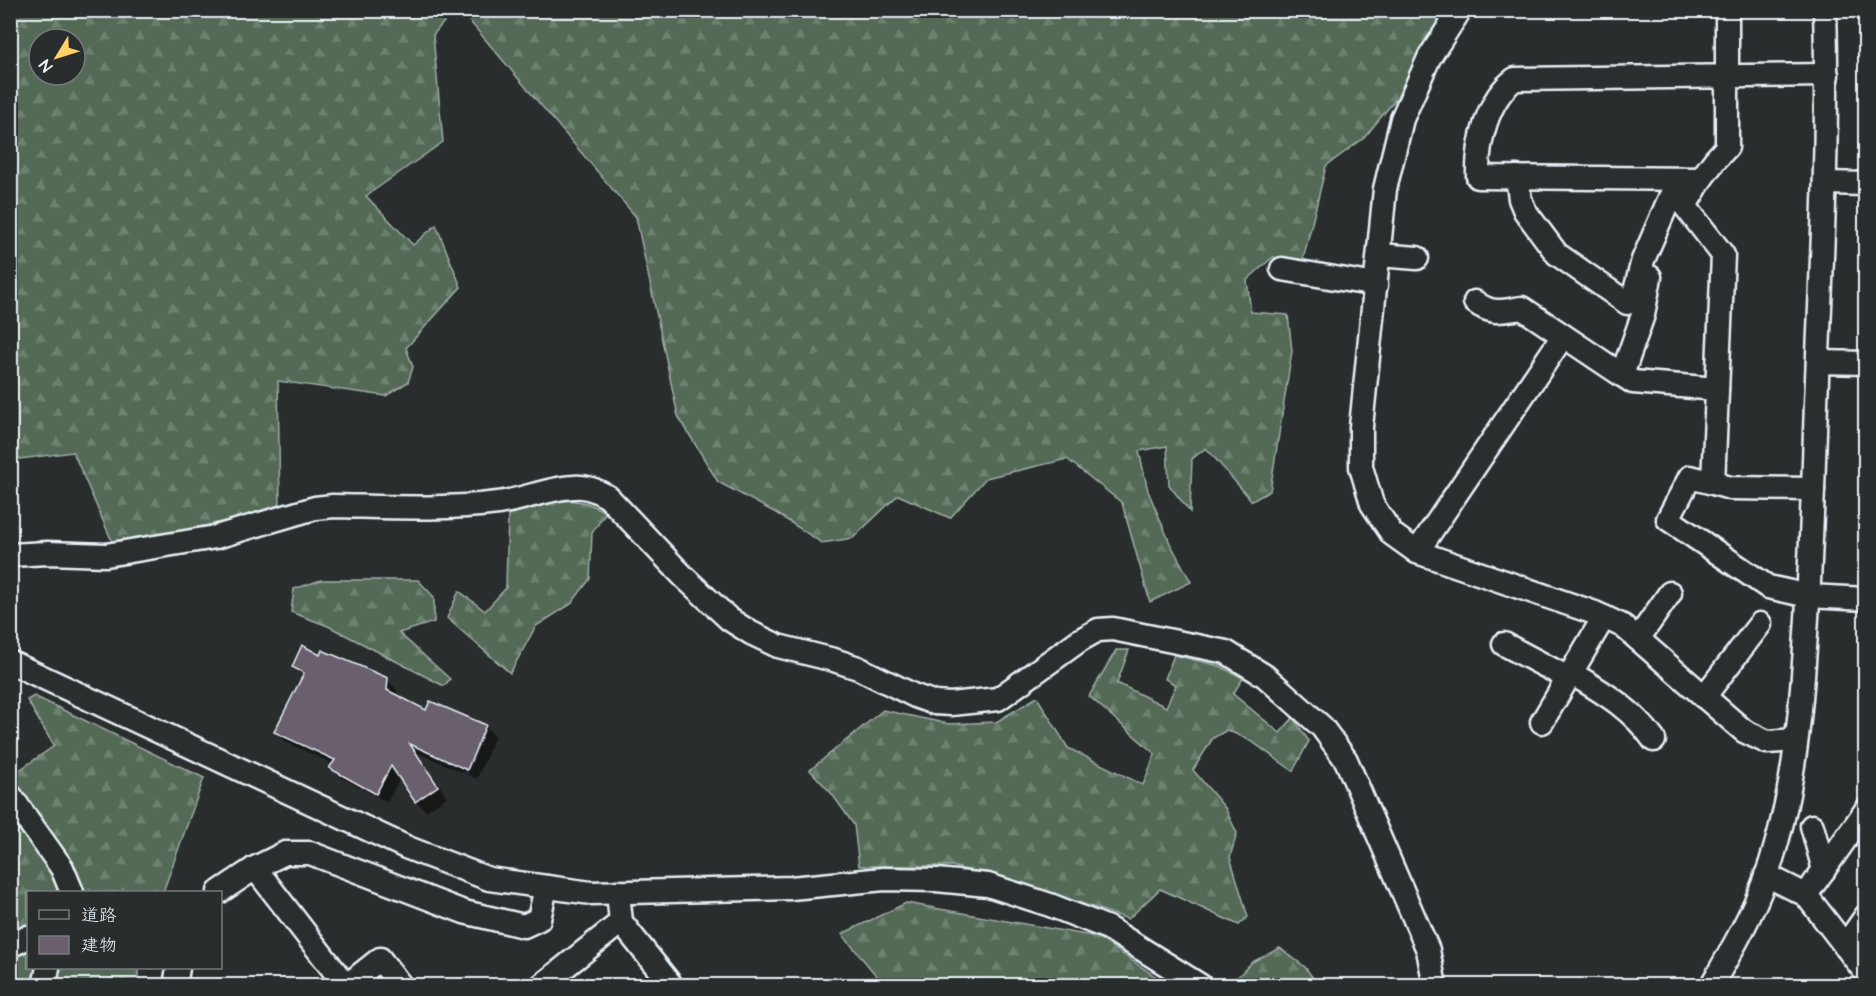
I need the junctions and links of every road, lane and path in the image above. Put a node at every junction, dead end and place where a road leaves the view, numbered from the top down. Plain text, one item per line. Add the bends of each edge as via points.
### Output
1 (1460, 10) edge
2 (1727, 10) edge
3 (1825, 10) edge
4 (1827, 75) junction
5 (1728, 76) junction
6 (1517, 177) junction
7 (1678, 179) junction
8 (1701, 179) junction
9 (1825, 183) junction
10 (1866, 184) edge
11 (1685, 206) junction
12 (1542, 234) junction
13 (1379, 255) junction
14 (1417, 258) dead end
15 (1282, 269) dead end
16 (1556, 269) dead end
17 (1376, 285) junction
18 (1474, 302) dead end
19 (1563, 336) junction
20 (1818, 362) junction
21 (1866, 363) edge
22 (1622, 375) junction
23 (1717, 389) junction
24 (1713, 483) junction
25 (1813, 489) junction
26 (1417, 552) junction
27 (10, 555) edge
28 (1670, 593) dead end
29 (1809, 596) junction
30 (1866, 600) edge
31 (1604, 617) junction
32 (1760, 624) dead end
33 (1638, 639) junction
34 (1504, 645) dead end
35 (10, 662) edge
36 (1570, 675) junction
37 (1704, 697) junction
38 (1542, 722) dead end
39 (1654, 740) dead end
40 (1796, 740) junction
41 (10, 795) edge
42 (1866, 810) edge
43 (1812, 826) dead end
44 (255, 868) junction
45 (1824, 870) junction
46 (1766, 875) junction
47 (546, 887) junction
48 (72, 891) edge
49 (220, 891) edge
50 (618, 892) junction
51 (1806, 895) junction
52 (1866, 916) edge
53 (621, 922) junction
54 (27, 938) edge
55 (10, 946) edge
56 (1845, 946) junction
57 (48, 969) edge
58 (178, 969) edge
59 (1866, 974) edge
60 (44, 986) edge
61 (175, 986) edge
62 (346, 986) edge
63 (400, 986) edge
64 (541, 986) edge
65 (672, 986) edge
66 (1201, 986) edge
67 (1435, 986) edge
68 (1711, 986) edge

1 - 13 street via 1429,57 1402,119 1385,189
2 - 5 street
3 - 4 street
4 - 5 street
4 - 9 street
5 - 6 street via 1515,79 1505,86 1487,119 1478,177
5 - 8 street via 1727,147
6 - 7 street
6 - 12 street via 1525,212
7 - 8 street
7 - 12 street via 1643,260 1634,296 1627,303 1557,254
8 - 11 street
9 - 10 street
9 - 20 street
11 - 22 street via 1665,239 1650,277 1643,315
11 - 23 street via 1723,255
12 - 16 street via 1532,245
13 - 14 street
13 - 17 street
15 - 17 street
17 - 26 street via 1361,427 1361,467 1372,504 1392,534
18 - 19 street via 1493,312 1522,308
19 - 22 street
19 - 26 street
20 - 21 street
20 - 25 street
22 - 23 street via 1633,382
23 - 24 street
24 - 25 street via 1731,488
24 - 29 street via 1690,477 1668,519 1768,587
25 - 29 street
26 - 31 street
27 - 67 street via 106,555 216,537 315,508 452,508 501,503 571,486 586,487 608,497 684,577 729,619 751,633 778,646 850,666 935,703 998,699 1098,630 1113,629 1226,652 1266,676 1297,703 1322,727 1346,760 1428,950
28 - 33 street
29 - 30 street
29 - 40 street
31 - 33 street
31 - 36 street
32 - 37 street
33 - 37 street
34 - 36 street
35 - 47 street via 408,848 489,879
36 - 38 street
36 - 39 street via 1616,700 1642,723
37 - 40 street via 1744,731 1767,742
40 - 46 street via 1785,810
41 - 48 street via 62,868
42 - 45 street
43 - 45 street
44 - 47 street via 285,853 310,853 464,912 524,926 539,919
44 - 49 street
44 - 62 street
45 - 51 street
46 - 51 street
46 - 68 street
47 - 50 street
50 - 53 street
50 - 66 street via 791,888 884,879 988,885 1108,928
51 - 56 street
52 - 56 street
53 - 64 street
53 - 65 street
54 - 55 street
56 - 59 street
57 - 60 street
58 - 61 street
62 - 63 street via 380,959

